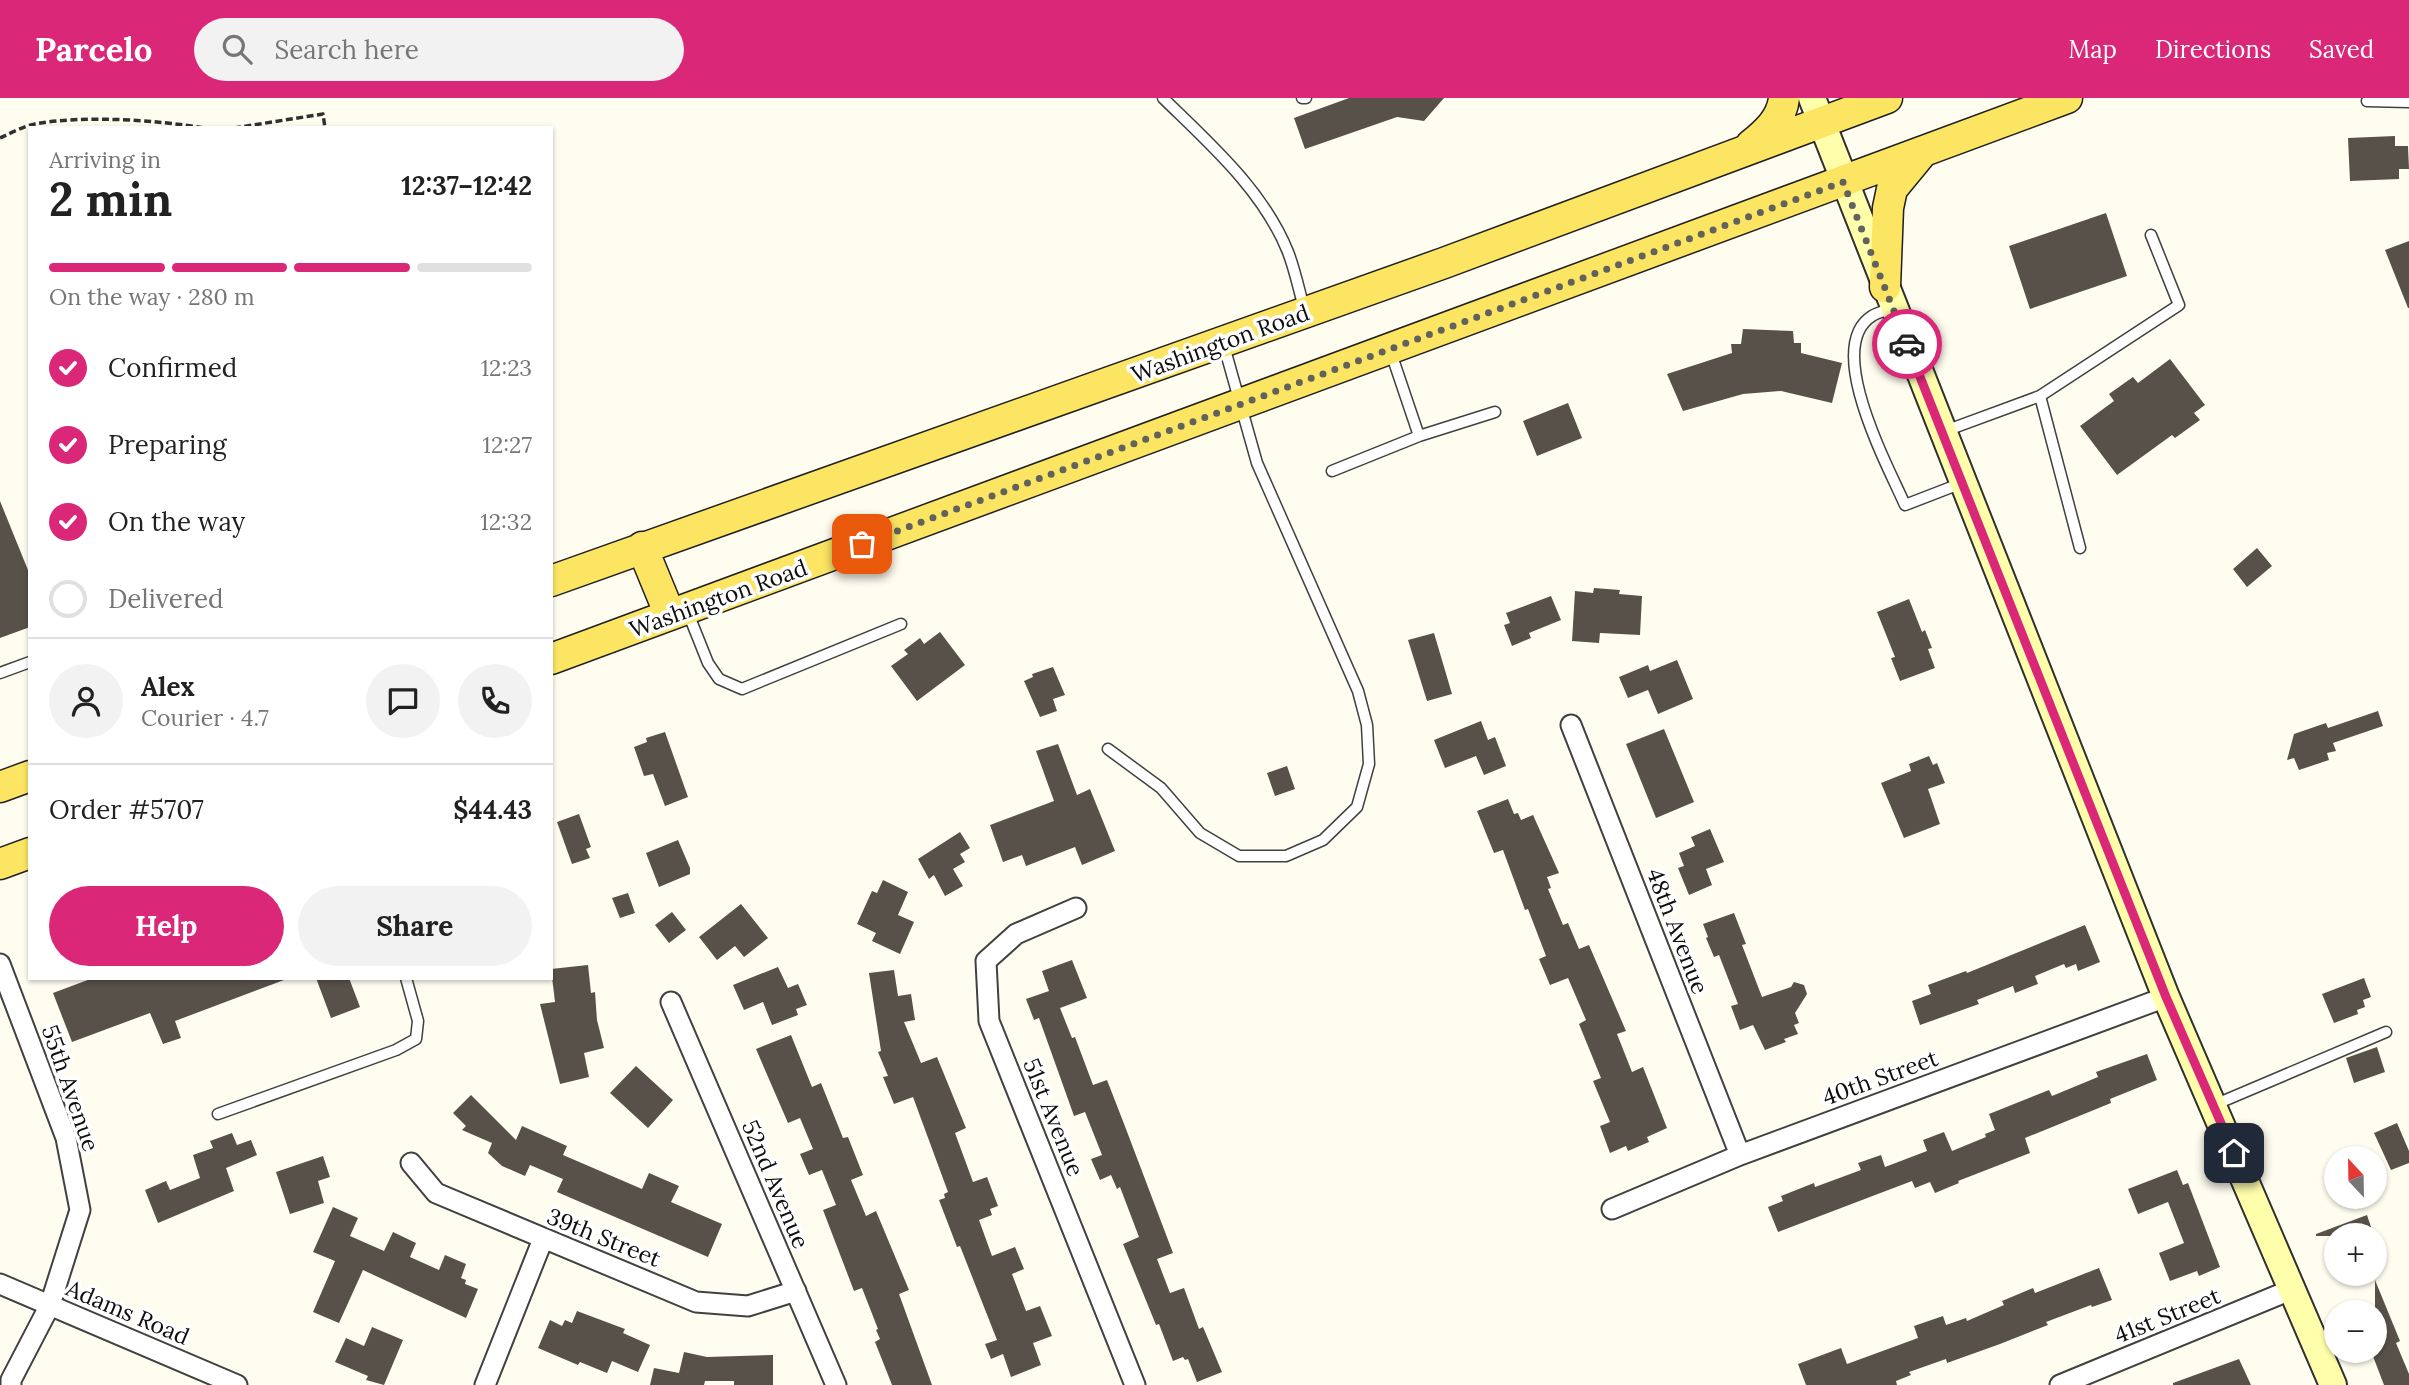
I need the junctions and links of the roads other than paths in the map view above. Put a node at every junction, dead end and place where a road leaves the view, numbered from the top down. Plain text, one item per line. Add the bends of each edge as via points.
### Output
1 (1163, 98) edge
2 (1784, 98) edge
3 (1887, 98) edge
4 (2067, 98) edge
5 (2367, 101) dead end
6 (2409, 102) edge
7 (1817, 110) edge
8 (1924, 151) junction
9 (1741, 153) junction
10 (1843, 182) junction
11 (2151, 235) dead end
12 (1889, 298) junction
13 (1306, 312) junction
14 (1223, 342) junction
15 (1390, 349) junction
16 (2040, 396) junction
17 (1240, 405) junction
18 (1495, 412) dead end
19 (1942, 432) junction
20 (1419, 436) junction
21 (1332, 471) dead end
22 (1962, 483) junction
23 (642, 547) junction
24 (2080, 548) dead end
25 (553, 580) edge
26 (678, 612) junction
27 (901, 625) dead end
28 (553, 658) edge
29 (28, 663) edge
30 (0, 673) edge
31 (1571, 725) dead end
32 (1108, 749) dead end
33 (28, 777) edge
34 (0, 787) edge
35 (28, 854) edge
36 (0, 864) edge
37 (1076, 908) dead end
38 (0, 964) edge
39 (407, 980) edge
40 (2166, 997) junction
41 (671, 1002) dead end
42 (2386, 1032) dead end
43 (2214, 1106) junction
44 (218, 1114) dead end
45 (1740, 1155) junction
46 (411, 1163) dead end
47 (1612, 1209) dead end
48 (542, 1239) junction
49 (0, 1284) edge
50 (2293, 1289) junction
51 (796, 1291) junction
52 (50, 1305) junction
53 (11, 1385) edge
54 (237, 1385) edge
55 (485, 1385) edge
56 (836, 1385) edge
57 (1135, 1385) edge
58 (2060, 1385) edge
59 (2333, 1385) edge

1 - 13 lane via 1223,157 1266,210 1287,251
2 - 9 main road via 1771,127
3 - 7 main road, Washington Road
4 - 8 main road, Washington Road
5 - 6 lane
7 - 9 main road, Washington Road
7 - 10 street
8 - 10 main road, Washington Road
8 - 12 main road via 1892,189
9 - 13 main road, Washington Road
10 - 12 street
10 - 15 main road, Washington Road
11 - 16 lane via 2179,305
12 - 19 street
12 - 22 lane via 1859,332 1853,350 1859,397 1905,505
13 - 14 main road, Washington Road
14 - 17 lane
14 - 23 main road, Washington Road
15 - 17 main road, Washington Road
15 - 20 lane
16 - 19 lane
16 - 24 lane
17 - 26 main road, Washington Road
17 - 32 lane via 1257,463 1358,691 1367,726 1369,764 1357,807 1323,841 1286,856 1239,856 1200,832 1161,788
18 - 20 lane
19 - 22 street
20 - 21 lane
22 - 40 street
23 - 25 main road, Washington Road
23 - 26 main road
26 - 27 lane via 719,680 742,689
26 - 28 main road, Washington Road
29 - 30 lane
31 - 45 street, 48th Avenue
33 - 34 main road
35 - 36 main road
37 - 57 street, 51st Avenue via 1016,934 986,961 989,1021
38 - 52 street, 55th Avenue via 66,1138 80,1210
39 - 44 lane via 418,1021 416,1039 396,1051
40 - 43 street
40 - 45 street, 40th Street
41 - 51 street, 52nd Avenue
42 - 43 lane
43 - 50 street
45 - 47 street, 40th Street
46 - 48 street, 39th Street via 436,1193
48 - 51 street, 39th Street via 696,1302 748,1306
48 - 55 street
49 - 52 street, Adams Road
50 - 58 street, 41st Street
50 - 59 street
51 - 56 street, 52nd Avenue
52 - 53 street, 55th Avenue
52 - 54 street, Adams Road

